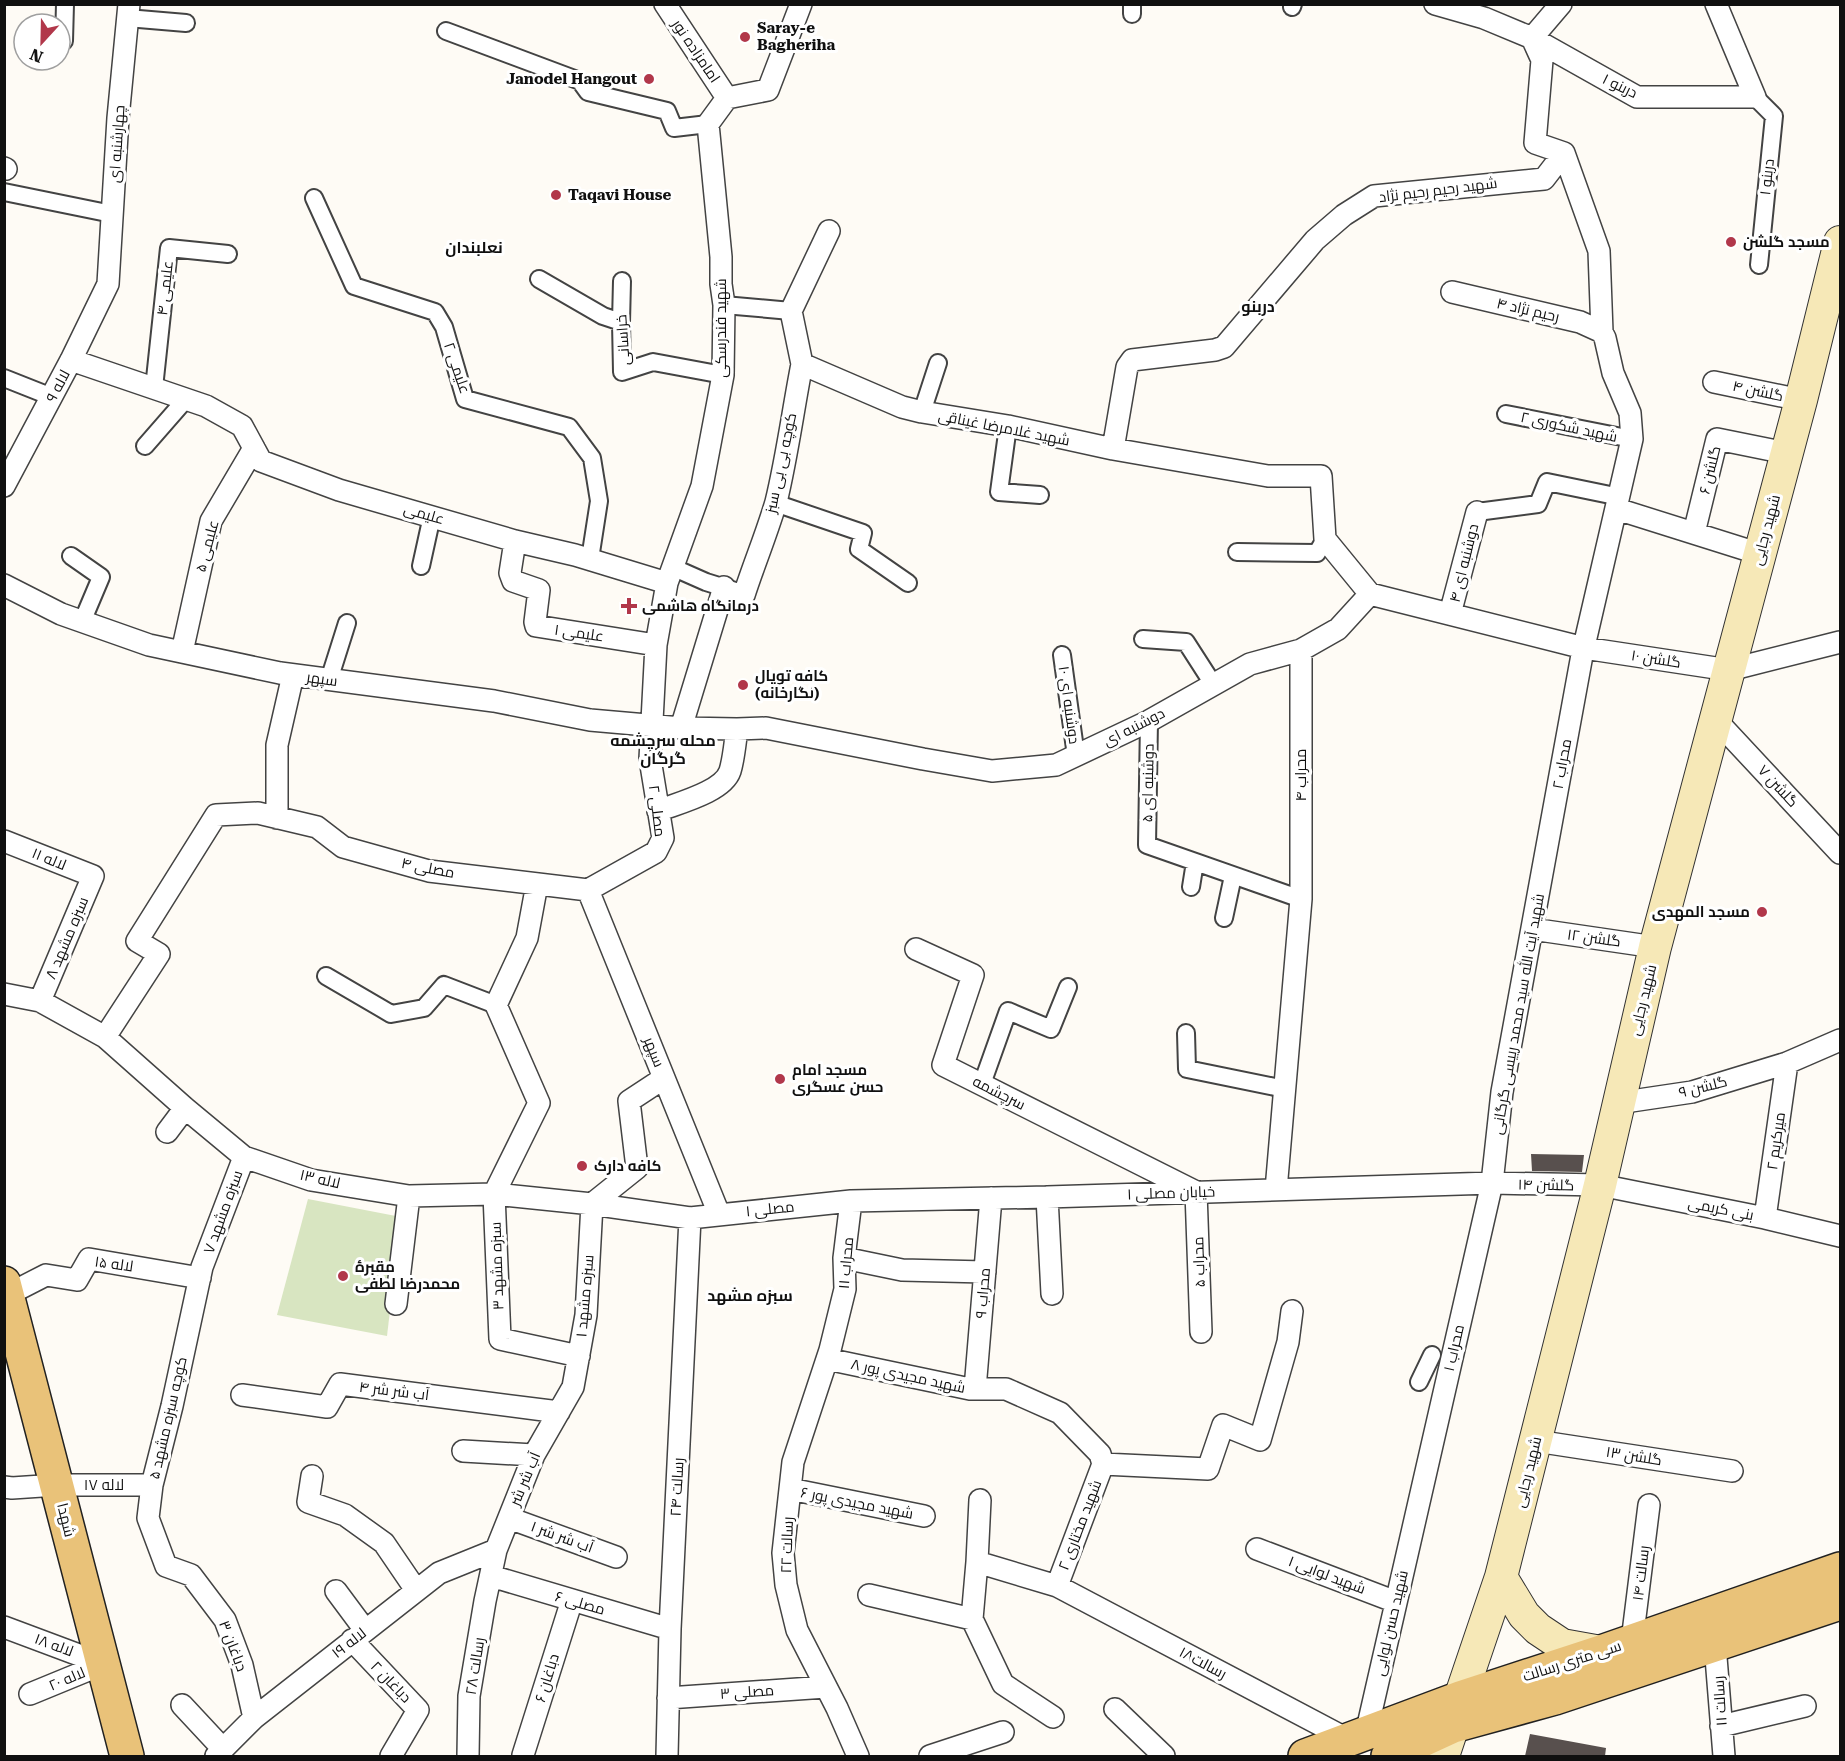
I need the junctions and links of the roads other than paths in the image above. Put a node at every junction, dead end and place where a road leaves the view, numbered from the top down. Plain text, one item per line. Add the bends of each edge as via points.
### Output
1 (665, 4) edge
2 (801, 4) edge
3 (1435, 4) edge
4 (1561, 4) edge
5 (1716, 4) edge
6 (128, 11) edge
7 (1480, 11) edge
8 (186, 23) dead end
9 (446, 31) dead end
10 (1532, 38) junction
11 (1755, 97) junction
12 (727, 98) junction
13 (708, 124) junction
14 (1564, 153) junction
15 (4, 192) edge
16 (314, 198) dead end
17 (112, 214) junction
18 (829, 231) dead end
19 (1840, 242) edge
20 (228, 254) dead end
21 (1759, 265) dead end
22 (539, 279) dead end
23 (622, 281) dead end
24 (108, 285) joint
25 (1452, 292) dead end
26 (724, 305) junction
27 (791, 311) junction
28 (621, 322) junction
29 (1602, 332) junction
30 (71, 360) junction
31 (938, 363) dead end
32 (802, 364) junction
33 (723, 375) junction
34 (4, 378) edge
35 (1714, 382) dead end
36 (154, 388) junction
37 (52, 397) junction
38 (186, 399) junction
39 (1802, 400) junction
40 (922, 412) junction
41 (1506, 414) dead end
42 (1008, 426) junction
43 (1632, 439) junction
44 (145, 446) dead end
45 (254, 448) junction
46 (1113, 449) junction
47 (1786, 453) junction
48 (4, 486) edge
49 (1040, 495) dead end
50 (775, 503) junction
51 (1618, 503) junction
52 (1477, 512) joint
53 (432, 516) junction
54 (1694, 533) junction
55 (1325, 539) junction
56 (515, 541) junction
57 (1237, 552) dead end
58 (1760, 554) junction
59 (71, 556) dead end
60 (590, 559) junction
61 (421, 566) dead end
62 (669, 575) junction
63 (908, 583) dead end
64 (4, 585) edge
65 (724, 587) junction
66 (1370, 594) junction
67 (744, 595) joint
68 (1450, 614) junction
69 (82, 622) junction
70 (347, 622) dead end
71 (1143, 639) dead end
72 (1840, 642) edge
73 (656, 645) junction
74 (1584, 648) junction
75 (1301, 650) junction
76 (182, 652) junction
77 (1062, 655) dead end
78 (1729, 670) junction
79 (293, 675) junction
80 (329, 680) junction
81 (1214, 684) junction
82 (1715, 719) junction
83 (1149, 721) junction
84 (652, 726) junction
85 (681, 728) junction
86 (737, 729) junction
87 (1076, 756) junction
88 (658, 812) junction
89 (277, 818) junction
90 (4, 841) edge
91 (1840, 854) edge
92 (1195, 862) junction
93 (93, 876) joint
94 (1233, 876) junction
95 (1541, 880) joint
96 (537, 884) junction
97 (1191, 887) dead end
98 (588, 890) junction
99 (1301, 899) junction
100 (1224, 918) dead end
101 (1532, 930) junction
102 (1655, 948) junction
103 (916, 949) dead end
104 (326, 976) dead end
105 (1068, 987) dead end
106 (4, 994) edge
107 (40, 1001) junction
108 (496, 1005) junction
109 (1186, 1033) dead end
110 (105, 1037) junction
111 (1840, 1040) edge
112 (1787, 1063) junction
113 (664, 1078) junction
114 (982, 1084) junction
115 (1285, 1089) junction
116 (1618, 1103) junction
117 (185, 1108) junction
118 (167, 1132) dead end
119 (244, 1157) junction
120 (1492, 1183) junction
121 (1600, 1185) junction
122 (1276, 1190) junction
123 (1197, 1192) junction
124 (494, 1194) junction
125 (409, 1196) junction
126 (1047, 1197) junction
127 (991, 1198) junction
128 (851, 1201) junction
129 (592, 1204) junction
130 (719, 1214) junction
131 (690, 1218) junction
132 (1765, 1218) junction
133 (1840, 1236) edge
134 (844, 1258) junction
135 (985, 1272) junction
136 (201, 1273) junction
137 (6, 1289) edge
138 (1052, 1294) dead end
139 (396, 1304) dead end
140 (1292, 1311) dead end
141 (1201, 1332) dead end
142 (1432, 1355) dead end
143 (579, 1356) junction
144 (827, 1359) junction
145 (1419, 1382) dead end
146 (573, 1387) joint
147 (975, 1389) junction
148 (242, 1395) dead end
149 (559, 1412) junction
150 (1536, 1441) junction
151 (463, 1451) dead end
152 (534, 1455) junction
153 (1103, 1464) junction
154 (1732, 1472) dead end
155 (312, 1476) dead end
156 (57, 1485) junction
157 (152, 1485) junction
158 (4, 1487) edge
159 (790, 1489) junction
160 (980, 1500) dead end
161 (1649, 1505) dead end
162 (1417, 1512) joint
163 (924, 1516) dead end
164 (509, 1518) junction
165 (1257, 1549) dead end
166 (496, 1550) junction
167 (616, 1557) dead end
168 (977, 1562) junction
169 (166, 1566) joint
170 (1829, 1573) edge
171 (490, 1576) junction
172 (1502, 1577) junction
173 (1056, 1586) junction
174 (416, 1590) junction
175 (336, 1592) dead end
176 (869, 1595) dead end
177 (572, 1600) junction
178 (1396, 1602) junction
179 (1836, 1605) edge
180 (972, 1619) junction
181 (4, 1627) edge
182 (670, 1629) junction
183 (358, 1635) junction
184 (1632, 1641) junction
185 (1715, 1645) junction
186 (1601, 1652) junction
187 (103, 1664) junction
188 (826, 1687) junction
189 (30, 1694) dead end
190 (668, 1698) junction
191 (182, 1705) dead end
192 (1805, 1706) dead end
193 (1115, 1709) dead end
194 (1053, 1717) dead end
195 (254, 1718) junction
196 (1721, 1726) junction
197 (1452, 1727) edge
198 (1003, 1732) dead end
199 (1368, 1743) edge
200 (219, 1753) edge
201 (523, 1755) edge
202 (127, 1756) edge
203 (392, 1756) edge
204 (468, 1756) edge
205 (667, 1756) edge
206 (858, 1756) edge
207 (930, 1756) edge
208 (1164, 1756) edge
209 (1305, 1756) edge
210 (1724, 1756) edge

1 - 12 street, امامزاده نور
2 - 12 street via 768,90
3 - 7 street, دربنو ۱
4 - 10 street
5 - 11 street
6 - 8 street
6 - 17 street, چهارشنبه ای
7 - 10 street, دربنو ۱
9 - 13 street via 580,81 588,92 667,111 674,128
10 - 11 street, دربنو ۱ via 1637,97
10 - 14 street via 1542,60 1535,142
11 - 21 street, ۱ دربنو via 1774,116
12 - 13 street
13 - 26 street, شهید فندرسکی
14 - 29 street, ۲ محراب via 1599,251
14 - 46 street, شهید رحیم رحیم نژاد via 1544,179 1374,196 1344,215 1315,240 1224,347 1132,360 1127,367
15 - 17 street
16 - 60 street, ۲ علیمی via 354,286 435,312 444,327 465,399 569,427 592,458 599,501
17 - 24 street, چهارشنبه ای
18 - 27 street
19 - 39 main road, شهید رجایی
20 - 36 street, ۴ علیمی via 169,248
22 - 28 street via 603,316
23 - 28 street, خراسانی
24 - 30 street, ۹ لاله
25 - 29 street, رحیم نژاد ۴ via 1580,322
26 - 27 street
26 - 33 street, شهید فندرسکی
27 - 32 street
28 - 33 street, خراسانی via 622,372 653,362
29 - 43 street, ۲ محراب via 1630,413
30 - 36 street
30 - 37 street, ۹ لاله
31 - 40 street
32 - 40 street, شهید غلامرضا غیناقی
32 - 50 street, کوچه بی بی سبز
33 - 62 street, شهید فندرسکی via 702,486
34 - 37 street
35 - 39 street, ۴ گلشن
36 - 38 street
37 - 48 street, ۹ لاله
38 - 44 street
38 - 45 street, علیمی via 242,426
39 - 47 main road, شهید رجایی
40 - 42 street, شهید غلامرضا غیناقی
41 - 43 street, ۲ شهید شکوری
42 - 46 street, شهید غلامرضا غیناقی
42 - 49 street via 999,492
43 - 51 street, ۲ محراب
45 - 53 street, علیمی via 261,461 339,490
45 - 76 street, ۵ علیمی via 211,521
46 - 55 street, شهید غلامرضا غیناقی via 1268,476 1321,476
47 - 54 street, ۶ گلشن via 1717,439
47 - 58 main road, شهید رجایی
50 - 63 street via 863,533 859,549
50 - 67 street, کوچه بی بی سبز
51 - 52 street via 1547,482 1538,504
51 - 54 street
51 - 74 street, ۲ محراب
52 - 68 street, ۴ دوشنبه ای
53 - 56 street, علیمی
53 - 61 street
54 - 58 street
55 - 57 street via 1317,553
55 - 66 street
56 - 60 street, علیمی
56 - 73 street, ۱ علیمی via 510,573 513,581 539,590 536,626
58 - 78 main road, شهید رجایی
59 - 69 street via 101,578
60 - 62 street, علیمی
62 - 65 street
62 - 73 street, شهید فندرسکی
64 - 69 street, سپهر
65 - 67 street
65 - 85 street
66 - 68 street
66 - 75 street, دوشنبه ای via 1338,629
68 - 74 street
69 - 76 street, سپهر
70 - 80 street
71 - 81 street via 1186,642
72 - 78 street
73 - 84 street, شهید فندرسکی
74 - 78 street, ۱۰ گلشن
74 - 95 street, ۲ محراب
75 - 81 street, دوشنبه ای via 1250,664
75 - 99 street, ۴ محراب
76 - 79 street, سپهر
77 - 87 street, ۱۰ دوشنبه ای
78 - 82 main road, شهید رجایی
79 - 80 street, سپهر
79 - 89 street via 277,745
80 - 84 street, سپهر
81 - 83 street, دوشنبه ای
82 - 91 street, ۷ گلشن
82 - 102 main road, شهید رجایی
83 - 87 street, دوشنبه ای
83 - 92 street, ۵ دوشنبه ای via 1146,845
84 - 85 street, دوشنبه ای
84 - 88 street, ۲ مصلی via 650,759
85 - 86 street, دوشنبه ای
86 - 87 street, دوشنبه ای via 766,728 992,771 1056,765
86 - 88 street via 729,772 722,783
88 - 98 street, ۲ مصلی via 663,838 656,852
89 - 96 street, ۴ مصلی via 317,827 343,848 429,871
89 - 110 street, ۴ مصلی via 258,813 216,815 137,941 159,954
90 - 93 street, ۱۱ لاله
92 - 94 street
92 - 97 street
93 - 107 street, ۸ سبزه مشهد
94 - 99 street
94 - 100 street
95 - 101 street, شهید آیت الله سید محمد رییسی گرگانی
96 - 98 street, ۴ مصلی
96 - 108 street via 527,938
98 - 113 street, سپهر
99 - 115 street, ۴ محراب
101 - 102 street, ۱۲ گلشن
101 - 120 street, شهید آیت الله سید محمد رییسی گرگانی via 1502,1092
102 - 116 main road, شهید رجایی
103 - 114 street, سرچشمه via 973,975 943,1065
104 - 108 street via 391,1014 424,1008 444,985
105 - 114 street via 1051,1029 1008,1011
106 - 107 street, لاله ۱۳
107 - 110 street, لاله ۱۳
108 - 124 street via 539,1103
109 - 115 street via 1187,1069
110 - 117 street, لاله ۱۳
111 - 112 street, ۹ گلشن
112 - 116 street, ۹ گلشن via 1692,1092
112 - 132 street, ۲ میرکریم
113 - 129 street via 629,1101 637,1168
113 - 130 street, سپهر
114 - 123 street, سرچشمه
115 - 122 street, ۴ محراب
116 - 121 main road, شهید رجایی
117 - 118 street
117 - 119 street, لاله ۱۳
119 - 125 street, لاله ۱۳ via 311,1180
119 - 136 street, ۷ سبزه مشهد
120 - 121 street, گلشن ۱۴
120 - 122 street, خیابان مصلی ۱
120 - 162 street, ۱ محراب
121 - 132 street, بنی کریمی
121 - 150 main road, شهید رجایی
122 - 123 street, خیابان مصلی ۱
123 - 126 street, خیابان مصلی ۱
123 - 141 street, ۵ محراب
124 - 125 street, لاله ۱۳
124 - 129 street, لاله ۱۳
124 - 143 street, ۳ سبزه مشهد via 500,1339
125 - 139 street
126 - 127 street, خیابان مصلی ۱
126 - 138 street
127 - 128 street, خیابان مصلی ۱
127 - 135 street, ۹ محراب
128 - 130 street, ۱ مصلی
128 - 134 street, ۱۱ محراب
129 - 131 street, لاله ۱۳
129 - 143 street, ۱ سبزه مشهد via 586,1315
130 - 131 street, ۱ مصلی
131 - 182 street, ۲۴ رسالت
132 - 133 street, بنی کریمی
134 - 135 street via 902,1270
134 - 144 street, ۱۱ محراب via 845,1289
135 - 147 street, ۹ محراب
136 - 137 street, ۱۵ لاله via 89,1259 77,1280 46,1275
136 - 157 street, کوچه سبزه مشهد ۵
137 - 156 main road, شهدا
140 - 153 street via 1288,1342 1260,1440 1223,1425 1208,1469
142 - 145 street
143 - 146 street, ۱ سبزه مشهد
144 - 147 street, ۸ شهید مجیدی پور
144 - 159 street, ۲۲ رسالت via 793,1462
146 - 149 street, آب شر شر
147 - 153 street, ۸ شهید مجیدی پور via 1006,1389 1060,1413 1100,1454
148 - 149 street, ۴ آب شر شر via 327,1407 340,1384
149 - 152 street, آب شر شر
150 - 154 street, ۱۳ گلشن
150 - 172 main road, شهید رجایی
151 - 152 street
152 - 164 street, آب شر شر
153 - 173 street, ۲ شهید مختاری
155 - 174 street via 308,1502 345,1515 384,1543
156 - 157 street, ۱۷ لاله
156 - 158 street, ۱۷ لاله
156 - 187 main road, شهدا
157 - 169 street, کوچه سبزه مشهد ۵ via 148,1518
159 - 163 street, ۶ شهید مجیدی پور
159 - 188 street, ۲۲ رسالت via 783,1553 786,1586 797,1630
160 - 168 street
161 - 184 street, ۱۴ رسالت
162 - 178 street, شهید حسن لوایی
164 - 166 street, آب شر شر
164 - 167 street, ۱ آب شر شر
165 - 178 street, ۱ شهید لوایی
166 - 171 street, آب شر شر
166 - 174 street, ۱۹ لاله via 438,1573
168 - 173 street, رسالت۱۸
168 - 180 street
169 - 195 street, ۳ دباغان via 191,1575 225,1620 242,1665
170 - 179 main road
170 - 184 main road, سی متری رسالت
171 - 177 street, ۶ مصلی
171 - 204 street, ۲۸ رسالت via 469,1696
172 - 186 main road via 1524,1615 1538,1629 1562,1645
172 - 197 main road, شهید رجایی
173 - 199 street, رسالت۱۸
174 - 183 street, ۱۹ لاله
175 - 183 street
176 - 180 street
177 - 182 street, ۶ مصلی
177 - 201 street, ۶ دباغان
178 - 199 street, شهید حسن لوایی
179 - 185 main road, سی متری رسالت
180 - 194 street via 1003,1684
181 - 187 street, لاله ۱۸
182 - 190 street, ۲۴ رسالت
183 - 195 street, ۱۹ لاله
183 - 203 street, ۲ دباغان via 418,1710
184 - 186 main road, سی متری رسالت
185 - 196 street, ۱۱ رسالت
185 - 197 main road, سی متری رسالت
186 - 197 main road, سی متری رسالت
187 - 189 street, ۲۰ لاله
187 - 202 main road, شهدا
188 - 190 street, ۳ مصلی
188 - 206 street, ۲۲ رسالت
190 - 205 street, ۲۴ رسالت
191 - 200 street
192 - 196 street
193 - 208 street
195 - 200 street, ۱۹ لاله
196 - 210 street, ۱۱ رسالت
197 - 199 main road, سی متری رسالت
198 - 207 street
199 - 209 main road, سی متری رسالت

